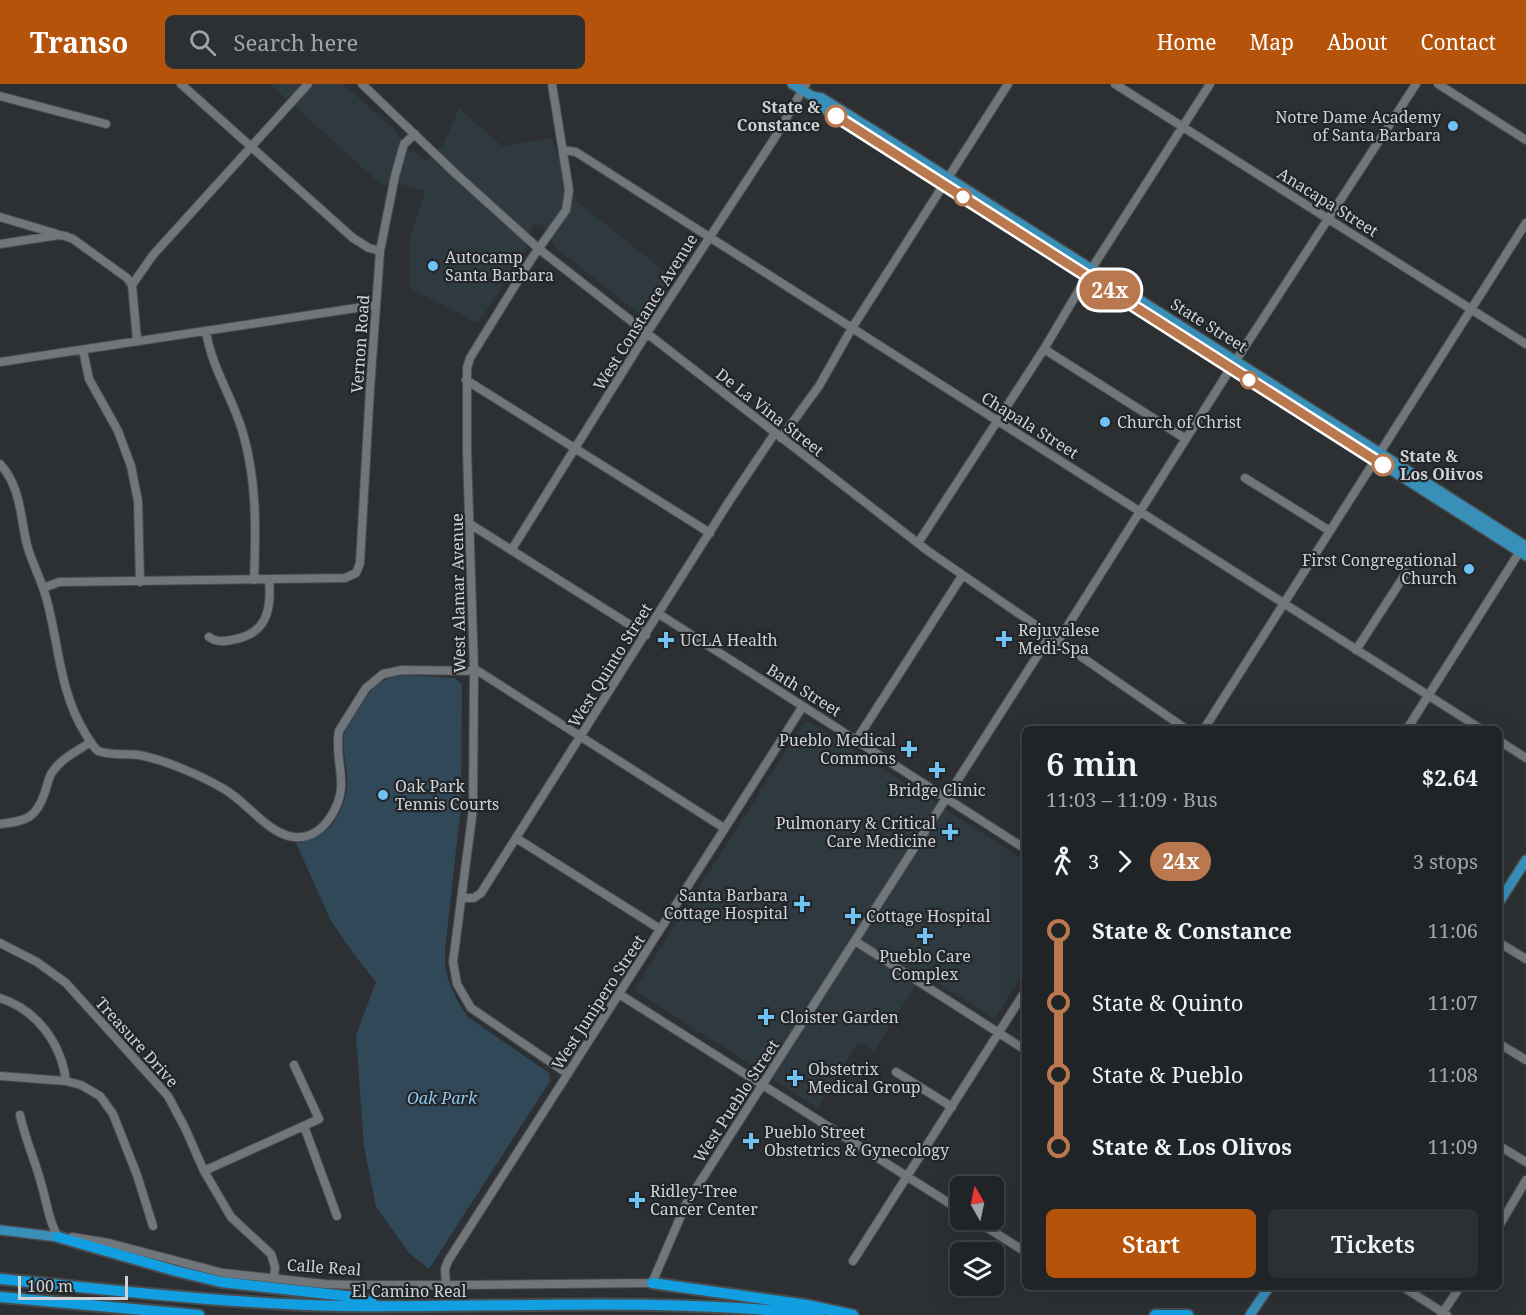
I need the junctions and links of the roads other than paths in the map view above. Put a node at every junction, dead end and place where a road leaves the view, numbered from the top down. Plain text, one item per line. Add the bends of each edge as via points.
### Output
1 (181, 84) edge
2 (308, 84) edge
3 (362, 84) edge
4 (552, 84) edge
5 (792, 84) edge
6 (1008, 84) edge
7 (1115, 84) edge
8 (1210, 84) edge
9 (1416, 84) edge
10 (1438, 84) edge
11 (803, 87) edge
12 (0, 96) edge
13 (106, 124) dead end
14 (1184, 127) junction
15 (415, 134) junction
16 (1526, 140) edge
17 (250, 147) junction
18 (563, 150) junction
19 (946, 182) junction
20 (0, 217) edge
21 (1328, 218) junction
22 (1526, 224) edge
23 (59, 235) junction
24 (709, 237) junction
25 (0, 244) edge
26 (539, 249) junction
27 (381, 251) junction
28 (1090, 272) junction
29 (132, 285) junction
30 (376, 304) junction
31 (1471, 310) junction
32 (852, 328) junction
33 (206, 331) junction
34 (647, 333) junction
35 (137, 340) junction
36 (1526, 344) edge
37 (83, 350) junction
38 (1044, 350) junction
39 (0, 362) edge
40 (1234, 365) junction
41 (466, 380) junction
42 (999, 421) junction
43 (778, 436) junction
44 (1186, 439) junction
45 (574, 447) junction
46 (1378, 457) junction
47 (0, 464) edge
48 (1245, 478) dead end
49 (1141, 512) junction
50 (470, 524) junction
51 (1330, 531) junction
52 (710, 533) junction
53 (918, 543) junction
54 (1524, 548) edge
55 (512, 549) junction
56 (1406, 573) dead end
57 (962, 576) junction
58 (254, 580) junction
59 (268, 580) junction
60 (140, 582) junction
61 (43, 588) junction
62 (1284, 604) junction
63 (659, 614) junction
64 (646, 635) junction
65 (1050, 636) junction
66 (209, 637) dead end
67 (1058, 641) junction
68 (1356, 650) junction
69 (474, 670) junction
70 (1428, 696) junction
71 (803, 706) junction
72 (1182, 726) edge
73 (1205, 726) edge
74 (1409, 726) edge
75 (1476, 726) edge
76 (580, 737) junction
77 (857, 739) junction
78 (91, 742) junction
79 (1502, 743) edge
80 (1526, 758) edge
81 (947, 798) junction
82 (0, 825) edge
83 (724, 828) junction
84 (516, 838) junction
85 (1022, 847) edge
86 (1526, 860) edge
87 (461, 898) junction
88 (1502, 898) edge
89 (660, 929) junction
90 (855, 941) junction
91 (0, 943) edge
92 (1502, 944) edge
93 (1526, 959) edge
94 (620, 994) junction
95 (1022, 996) edge
96 (0, 998) edge
97 (999, 1033) junction
98 (1502, 1045) edge
99 (1022, 1048) edge
100 (1526, 1060) edge
101 (294, 1065) dead end
102 (896, 1072) dead end
103 (568, 1074) junction
104 (0, 1076) edge
105 (66, 1081) junction
106 (763, 1085) junction
107 (952, 1107) junction
108 (20, 1115) dead end
109 (304, 1126) junction
110 (1502, 1147) edge
111 (1526, 1162) edge
112 (204, 1171) junction
113 (906, 1177) junction
114 (1526, 1180) edge
115 (950, 1204) edge
116 (337, 1216) dead end
117 (1502, 1221) edge
118 (153, 1226) dead end
119 (0, 1230) edge
120 (991, 1230) edge
121 (58, 1238) junction
122 (1022, 1250) edge
123 (853, 1261) dead end
124 (274, 1278) junction
125 (0, 1279) edge
126 (652, 1283) junction
127 (446, 1285) junction
128 (1267, 1290) edge
129 (1408, 1290) edge
130 (1458, 1290) edge
131 (0, 1297) edge
132 (384, 1306) junction
133 (1444, 1314) edge
134 (199, 1315) edge
135 (820, 1315) edge
136 (853, 1315) edge
137 (1155, 1315) edge
138 (1188, 1315) edge
139 (1250, 1315) edge

1 - 17 street
2 - 17 street
3 - 15 street, De La Vina Street
4 - 18 street, West Alamar Avenue
5 - 11 main road, State Street
6 - 19 street, West Quinto Street
7 - 14 street, Anacapa Street
8 - 14 street
9 - 21 street
10 - 16 street
11 - 19 main road, State Street
11 - 24 street, West Constance Avenue via 774,139
12 - 13 street
14 - 21 street, Anacapa Street
14 - 28 street
15 - 26 street, De La Vina Street
15 - 27 street, Vernon Road via 404,144
17 - 27 street via 353,238
17 - 29 street via 153,255
18 - 24 street, Chapala Street via 576,152
18 - 26 street, West Alamar Avenue via 569,200
19 - 28 main road, State Street
19 - 32 street, West Quinto Street
20 - 23 street
21 - 31 street, Anacapa Street
21 - 40 street
22 - 31 street
23 - 25 street
23 - 29 street via 73,240
24 - 32 street, Chapala Street
24 - 34 street, West Constance Avenue
26 - 34 street, De La Vina Street
26 - 41 street, West Alamar Avenue via 470,358
27 - 30 street, Vernon Road
28 - 38 street
28 - 40 main road, State Street
29 - 35 street
30 - 33 street
30 - 59 street, Vernon Road via 358,570 350,578
31 - 36 street, Anacapa Street
31 - 46 street
32 - 42 street, Chapala Street
32 - 43 street, West Quinto Street via 819,386
33 - 35 street
33 - 58 street via 213,364 236,409 250,458 256,509
34 - 43 street, De La Vina Street
34 - 45 street, West Constance Avenue
35 - 37 street
37 - 39 street
37 - 60 street via 89,379 131,466 138,501
38 - 42 street
38 - 44 street
40 - 44 street
40 - 46 main road, State Street
41 - 45 street
41 - 50 street, West Alamar Avenue
42 - 49 street, Chapala Street
42 - 53 street
43 - 52 street, West Quinto Street
43 - 53 street, De La Vina Street
44 - 49 street
45 - 52 street
45 - 55 street, West Constance Avenue
46 - 51 street
46 - 54 main road, State Street
47 - 61 street via 17,493 30,557
48 - 51 street
49 - 62 street, Chapala Street
49 - 67 street
50 - 55 street
50 - 69 street, West Alamar Avenue
51 - 62 street
52 - 63 street, West Quinto Street
53 - 57 street, De La Vina Street
54 - 70 street
55 - 64 street
56 - 68 street
57 - 65 street, De La Vina Street
57 - 77 street
58 - 59 street
58 - 60 street
59 - 66 street via 269,604 260,627 240,639 222,642
60 - 61 street via 59,582
61 - 78 street via 63,682
62 - 68 street, Chapala Street
62 - 73 street
63 - 64 street, West Quinto Street
63 - 71 street, Bath Street
64 - 76 street, West Quinto Street
65 - 67 street, De La Vina Street
65 - 81 street, West Pueblo Street
67 - 72 street, De La Vina Street
68 - 70 street, Chapala Street
69 - 76 street
69 - 78 street via 402,670 372,681 339,731 342,778 337,806 320,829 301,837 277,832 239,799 209,781 152,758 100,752
69 - 87 street, West Alamar Avenue via 473,809
70 - 74 street
70 - 75 street, Chapala Street
71 - 77 street, Bath Street
71 - 83 street, West Junipero Street
76 - 83 street
76 - 84 street, West Quinto Street
77 - 81 street, Bath Street
78 - 82 street via 56,768 41,804 32,815 20,822
79 - 80 street
81 - 85 street, Bath Street
81 - 90 street, West Pueblo Street
83 - 89 street, West Junipero Street
84 - 87 street, West Quinto Street via 478,897
84 - 89 street
86 - 88 main road
87 - 103 street, West Alamar Avenue via 453,962 464,1000 479,1016
89 - 94 street, West Junipero Street
90 - 97 street
90 - 106 street, West Pueblo Street
91 - 112 street, Treasure Drive via 66,983 162,1089
92 - 93 street
94 - 103 street, West Junipero Street
94 - 106 street
95 - 97 street
96 - 105 street via 28,1012 47,1032 61,1058
97 - 99 street
97 - 107 street
98 - 100 street
101 - 109 street via 320,1119
102 - 107 street
103 - 127 street, West Junipero Street via 448,1261
104 - 105 street
105 - 118 street via 93,1091 109,1106
106 - 113 street
106 - 126 street, West Pueblo Street via 686,1204
107 - 113 street
108 - 121 street
109 - 112 street
109 - 116 street
110 - 111 street
112 - 124 street, Treasure Drive via 231,1217 271,1254
113 - 115 street
113 - 123 street
114 - 117 street
119 - 121 main road, Calle Real
120 - 122 street
121 - 124 street, Calle Real via 91,1239 200,1269
121 - 132 highway via 221,1282 355,1297
124 - 127 street, Calle Real via 355,1286
125 - 132 highway, El Camino Real via 227,1300
126 - 127 street, Calle Real
126 - 136 highway
128 - 139 main road
129 - 133 street
130 - 133 street
131 - 134 highway
132 - 135 highway, El Camino Real via 708,1307
137 - 138 highway

